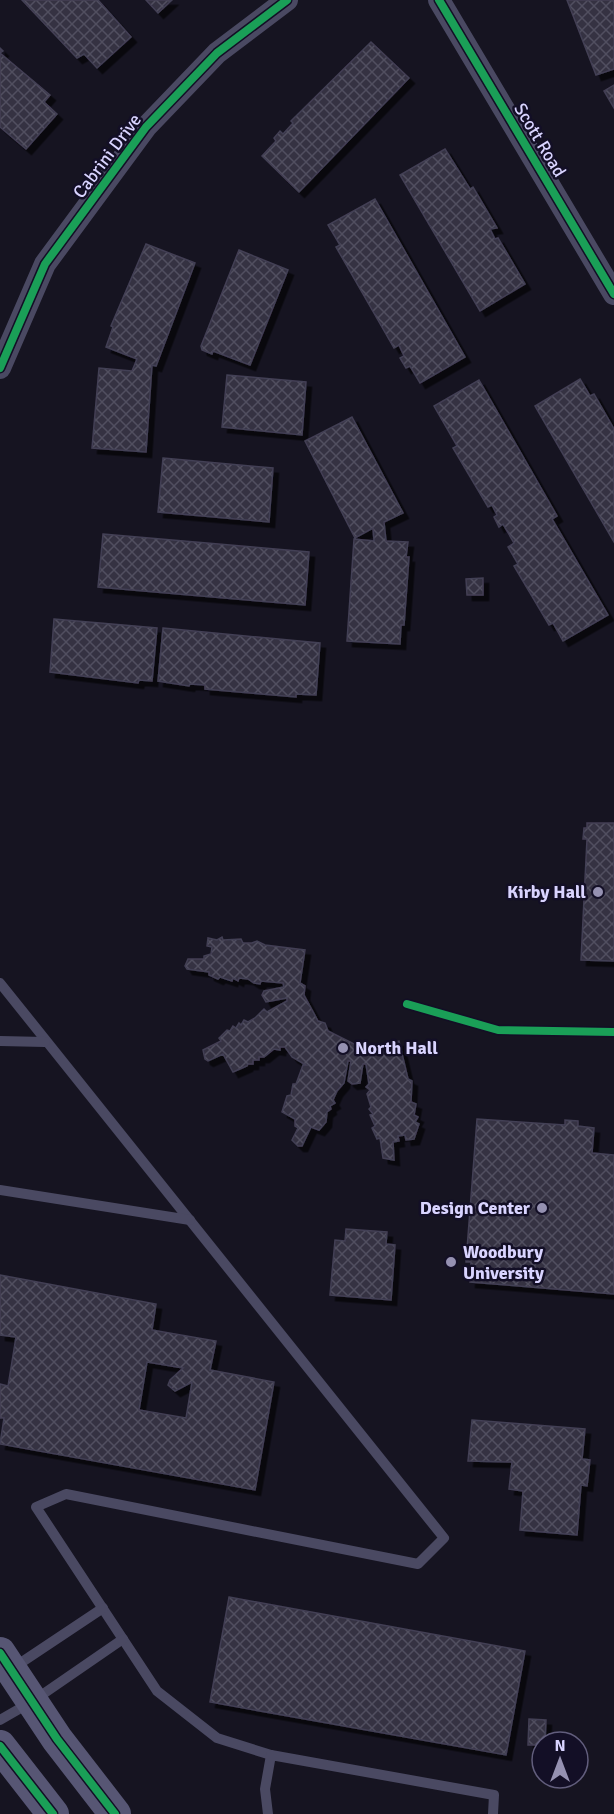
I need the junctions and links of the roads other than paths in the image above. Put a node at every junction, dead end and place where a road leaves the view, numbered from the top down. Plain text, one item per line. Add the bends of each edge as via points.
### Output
1 (287, 0) edge
2 (439, 0) edge
3 (614, 294) edge
4 (0, 368) edge
5 (0, 983) edge
6 (0, 1041) edge
7 (45, 1042) junction
8 (0, 1190) edge
9 (190, 1220) junction
10 (103, 1608) junction
11 (123, 1639) junction
12 (4, 1666) edge
13 (33, 1701) junction
14 (0, 1720) edge
15 (0, 1746) edge
16 (271, 1755) junction
17 (53, 1814) edge
18 (115, 1814) edge
19 (268, 1814) edge
20 (493, 1814) edge

1 - 4 street, Cabrini Drive via 217,53 146,127 45,264
2 - 3 street, Scott Road
5 - 7 lane
6 - 7 lane
7 - 9 lane
8 - 9 lane
9 - 10 lane via 444,1538 418,1564 66,1494 36,1507
10 - 11 lane
10 - 12 lane
11 - 13 lane
11 - 16 lane via 158,1691 217,1738
12 - 13 main road
13 - 14 lane
13 - 18 main road
15 - 17 main road
16 - 19 lane via 265,1789
16 - 20 lane via 494,1795

